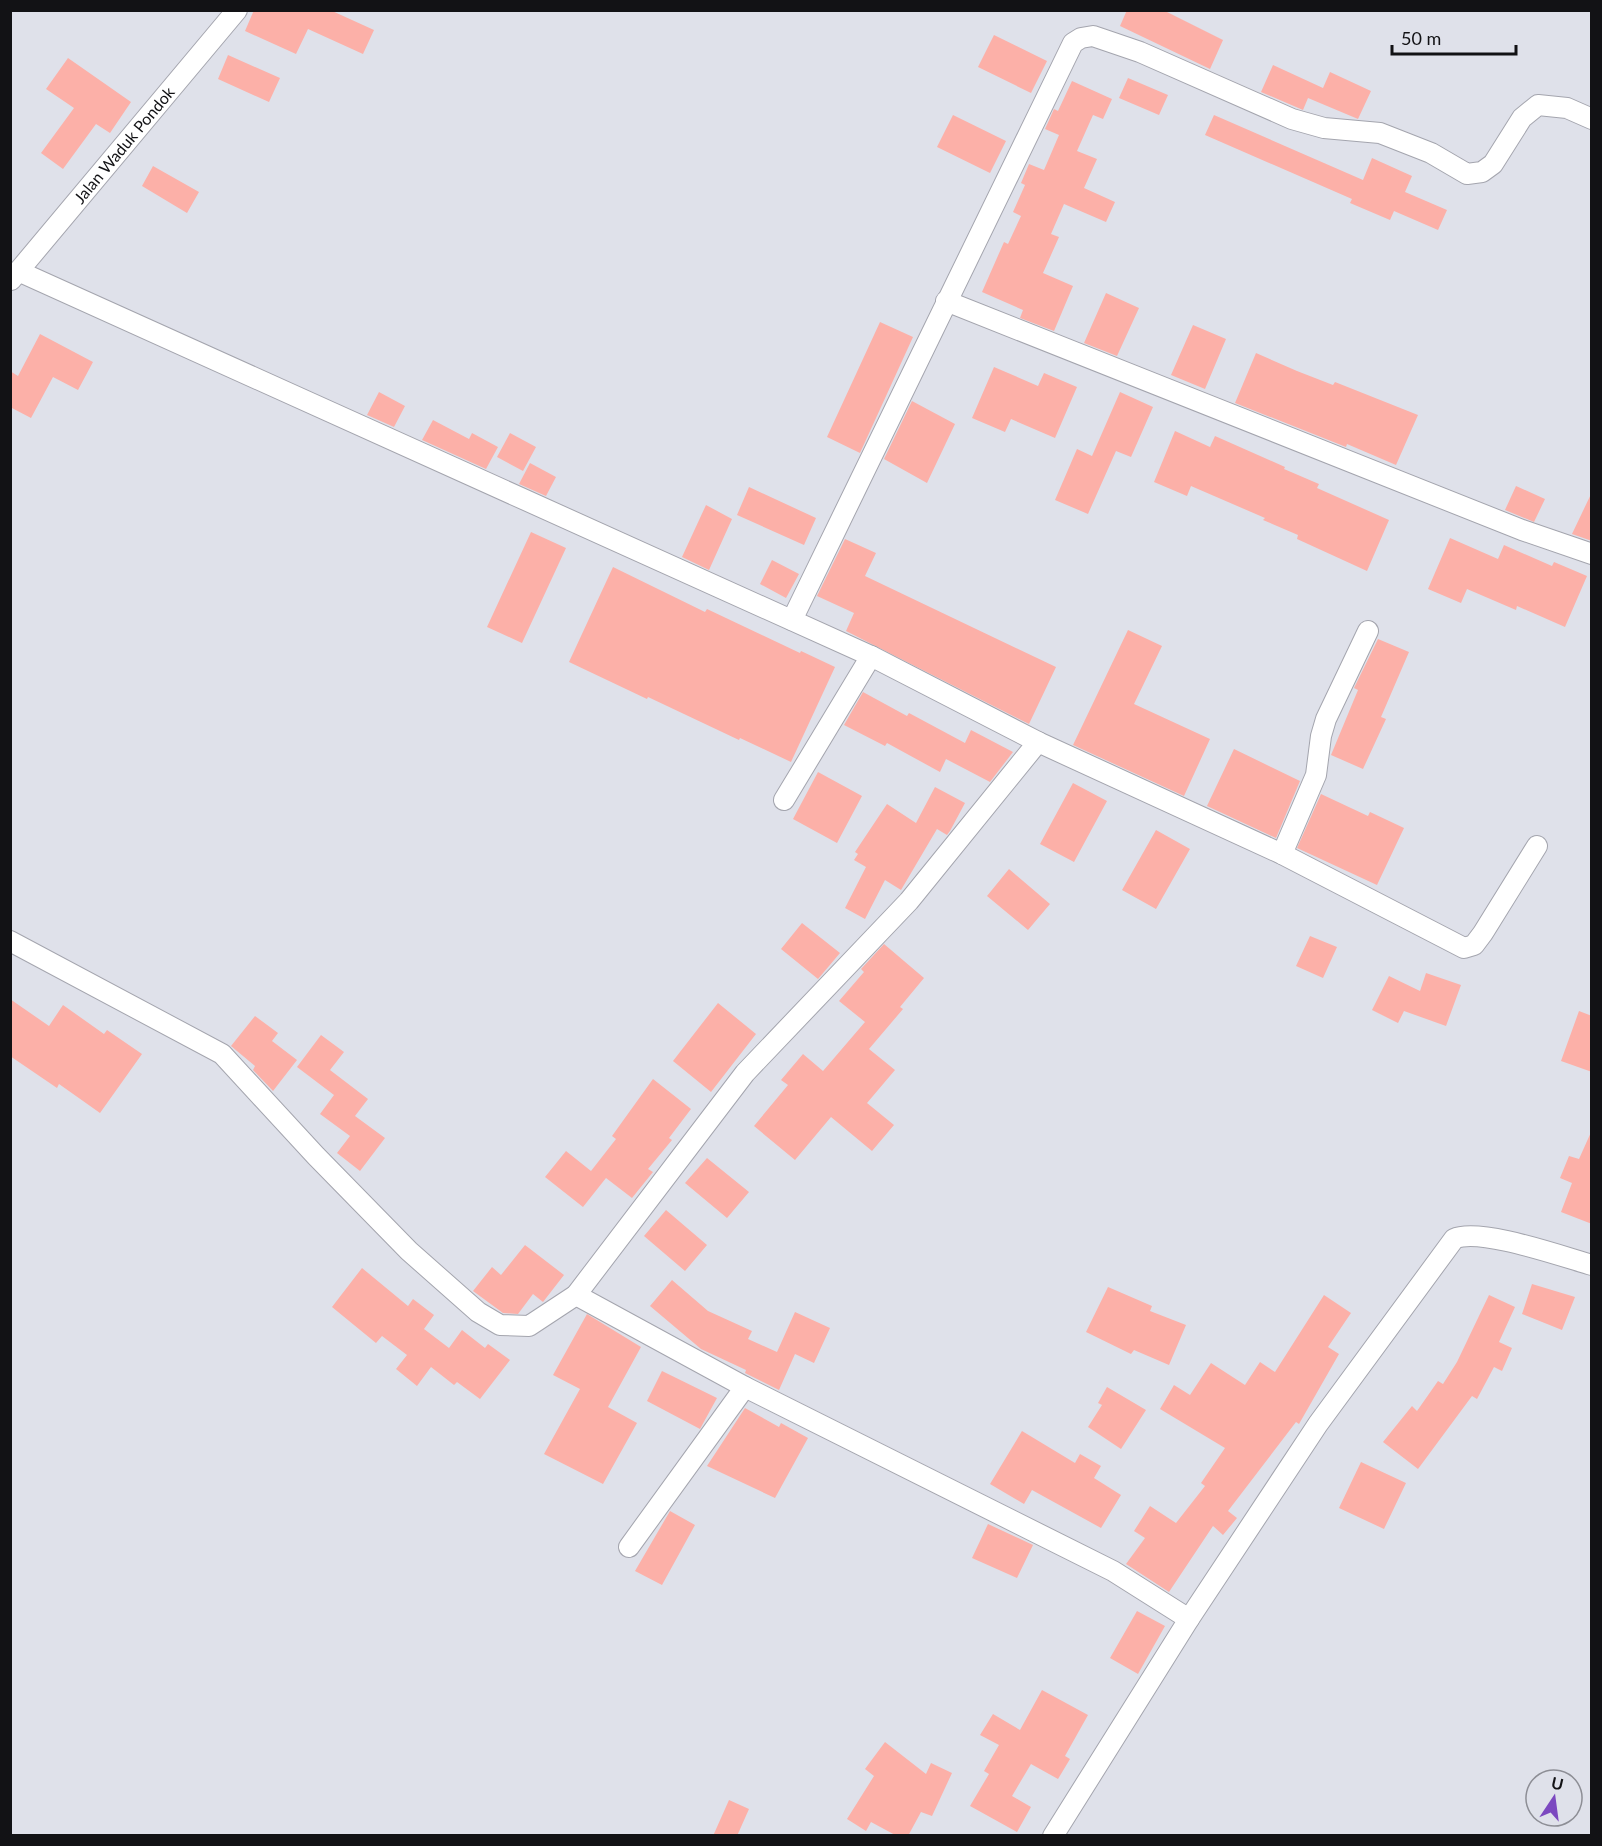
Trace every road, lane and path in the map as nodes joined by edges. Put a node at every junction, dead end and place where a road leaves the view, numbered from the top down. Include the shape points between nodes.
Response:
1 (237, 10) edge
2 (1592, 119) edge
3 (14, 276) edge
4 (946, 301) junction
5 (1592, 555) edge
6 (792, 621) junction
7 (1368, 631) dead end
8 (871, 656) junction
9 (1038, 742) junction
10 (784, 800) dead end
11 (1537, 846) dead end
12 (1282, 854) junction
13 (10, 941) edge
14 (1592, 1265) edge
15 (576, 1294) junction
16 (745, 1387) junction
17 (629, 1547) dead end
18 (1189, 1619) junction
19 (1053, 1836) edge

1 - 3 street, Jalan Waduk Pondok
2 - 4 street via 1567,108 1538,105 1522,118 1493,164 1482,172 1467,174 1431,153 1380,133 1309,124 1140,52 1093,36 1081,38 1073,44
3 - 6 street
4 - 5 street
4 - 6 street
6 - 8 street
7 - 12 street via 1326,719 1316,775
8 - 9 street
8 - 10 street
9 - 12 street
9 - 15 street via 909,901 745,1073
11 - 12 street via 1484,933 1470,948 1449,943
13 - 15 street via 222,1054 409,1251 478,1312 500,1326 529,1326
14 - 18 street via 1488,1238 1457,1237 1318,1424
15 - 16 street
16 - 17 street
16 - 18 street via 1113,1571
18 - 19 street

